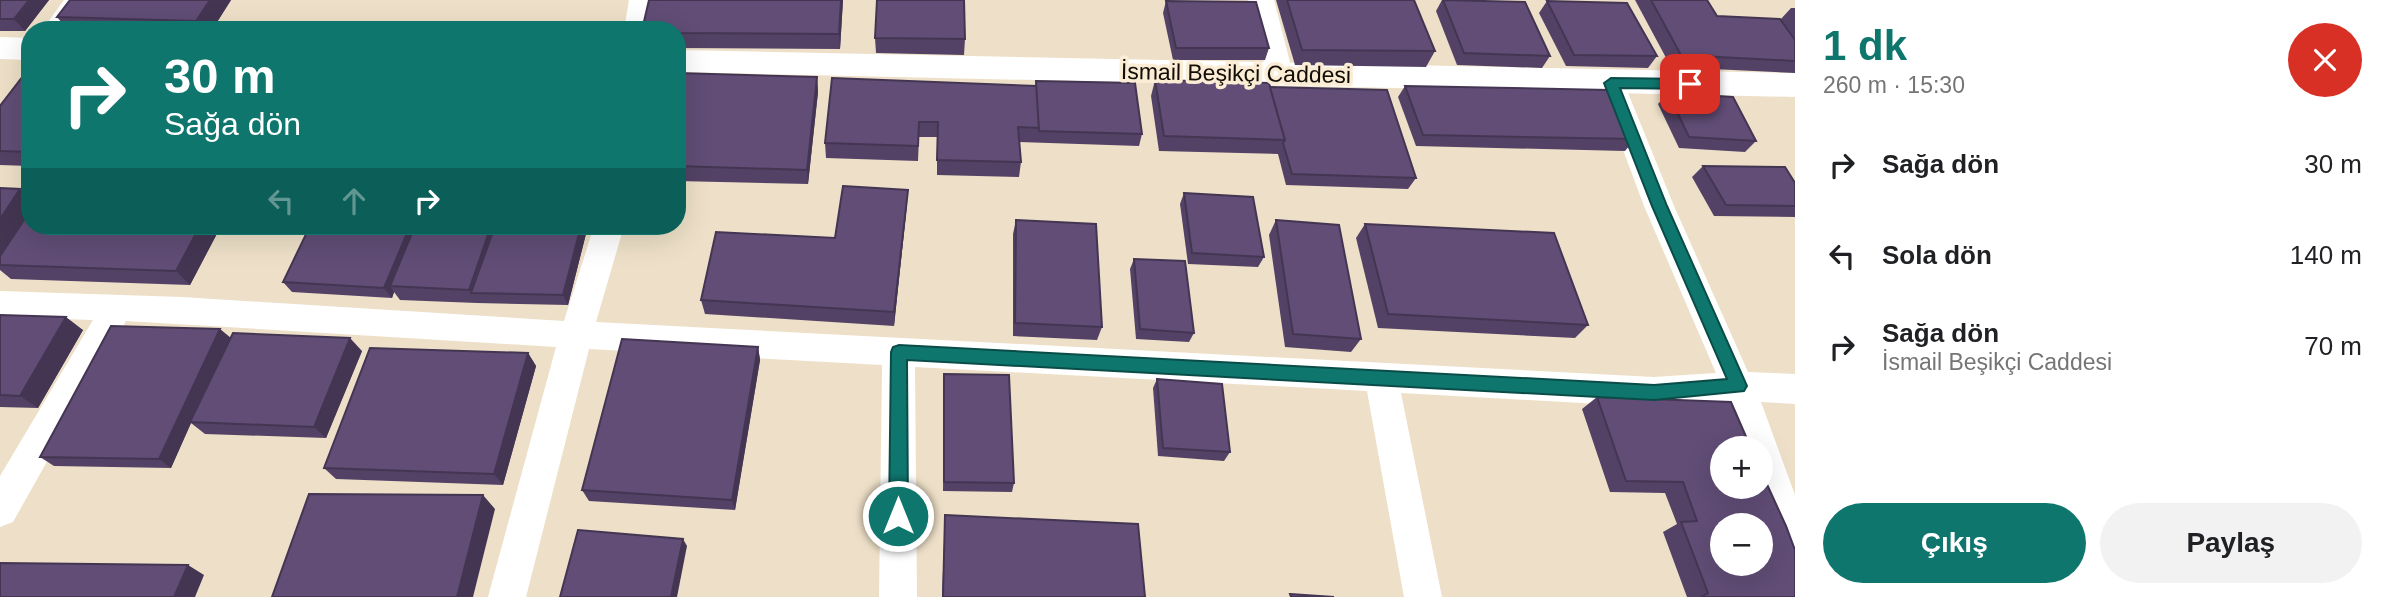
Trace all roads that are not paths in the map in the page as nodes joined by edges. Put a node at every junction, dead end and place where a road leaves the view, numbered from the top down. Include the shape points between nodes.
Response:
1 (77, 0) edge
2 (642, 0) edge
3 (1261, 0) edge
4 (62, 21) edge
5 (638, 21) edge
6 (0, 48) edge
7 (21, 49) edge
8 (686, 61) edge
9 (1280, 74) junction
10 (1611, 83) junction
11 (1795, 85) edge
12 (606, 235) edge
13 (0, 304) edge
14 (116, 309) junction
15 (576, 335) junction
16 (899, 352) junction
17 (1381, 377) junction
18 (1738, 386) junction
19 (1795, 389) edge
20 (0, 510) edge
21 (1795, 545) edge
22 (507, 597) edge
23 (898, 597) edge
24 (1423, 597) edge

1 - 4 street
2 - 5 street
3 - 9 street
6 - 7 street
8 - 9 street, İsmail Beşikçi Caddesi
9 - 10 street, İsmail Beşikçi Caddesi
10 - 11 street, İsmail Beşikçi Caddesi
10 - 18 street
12 - 15 street
13 - 14 street
14 - 15 street
14 - 20 street
15 - 16 street
15 - 22 street
16 - 17 street
16 - 23 street
17 - 18 street via 1654,393
17 - 24 street
18 - 19 street
18 - 21 street

